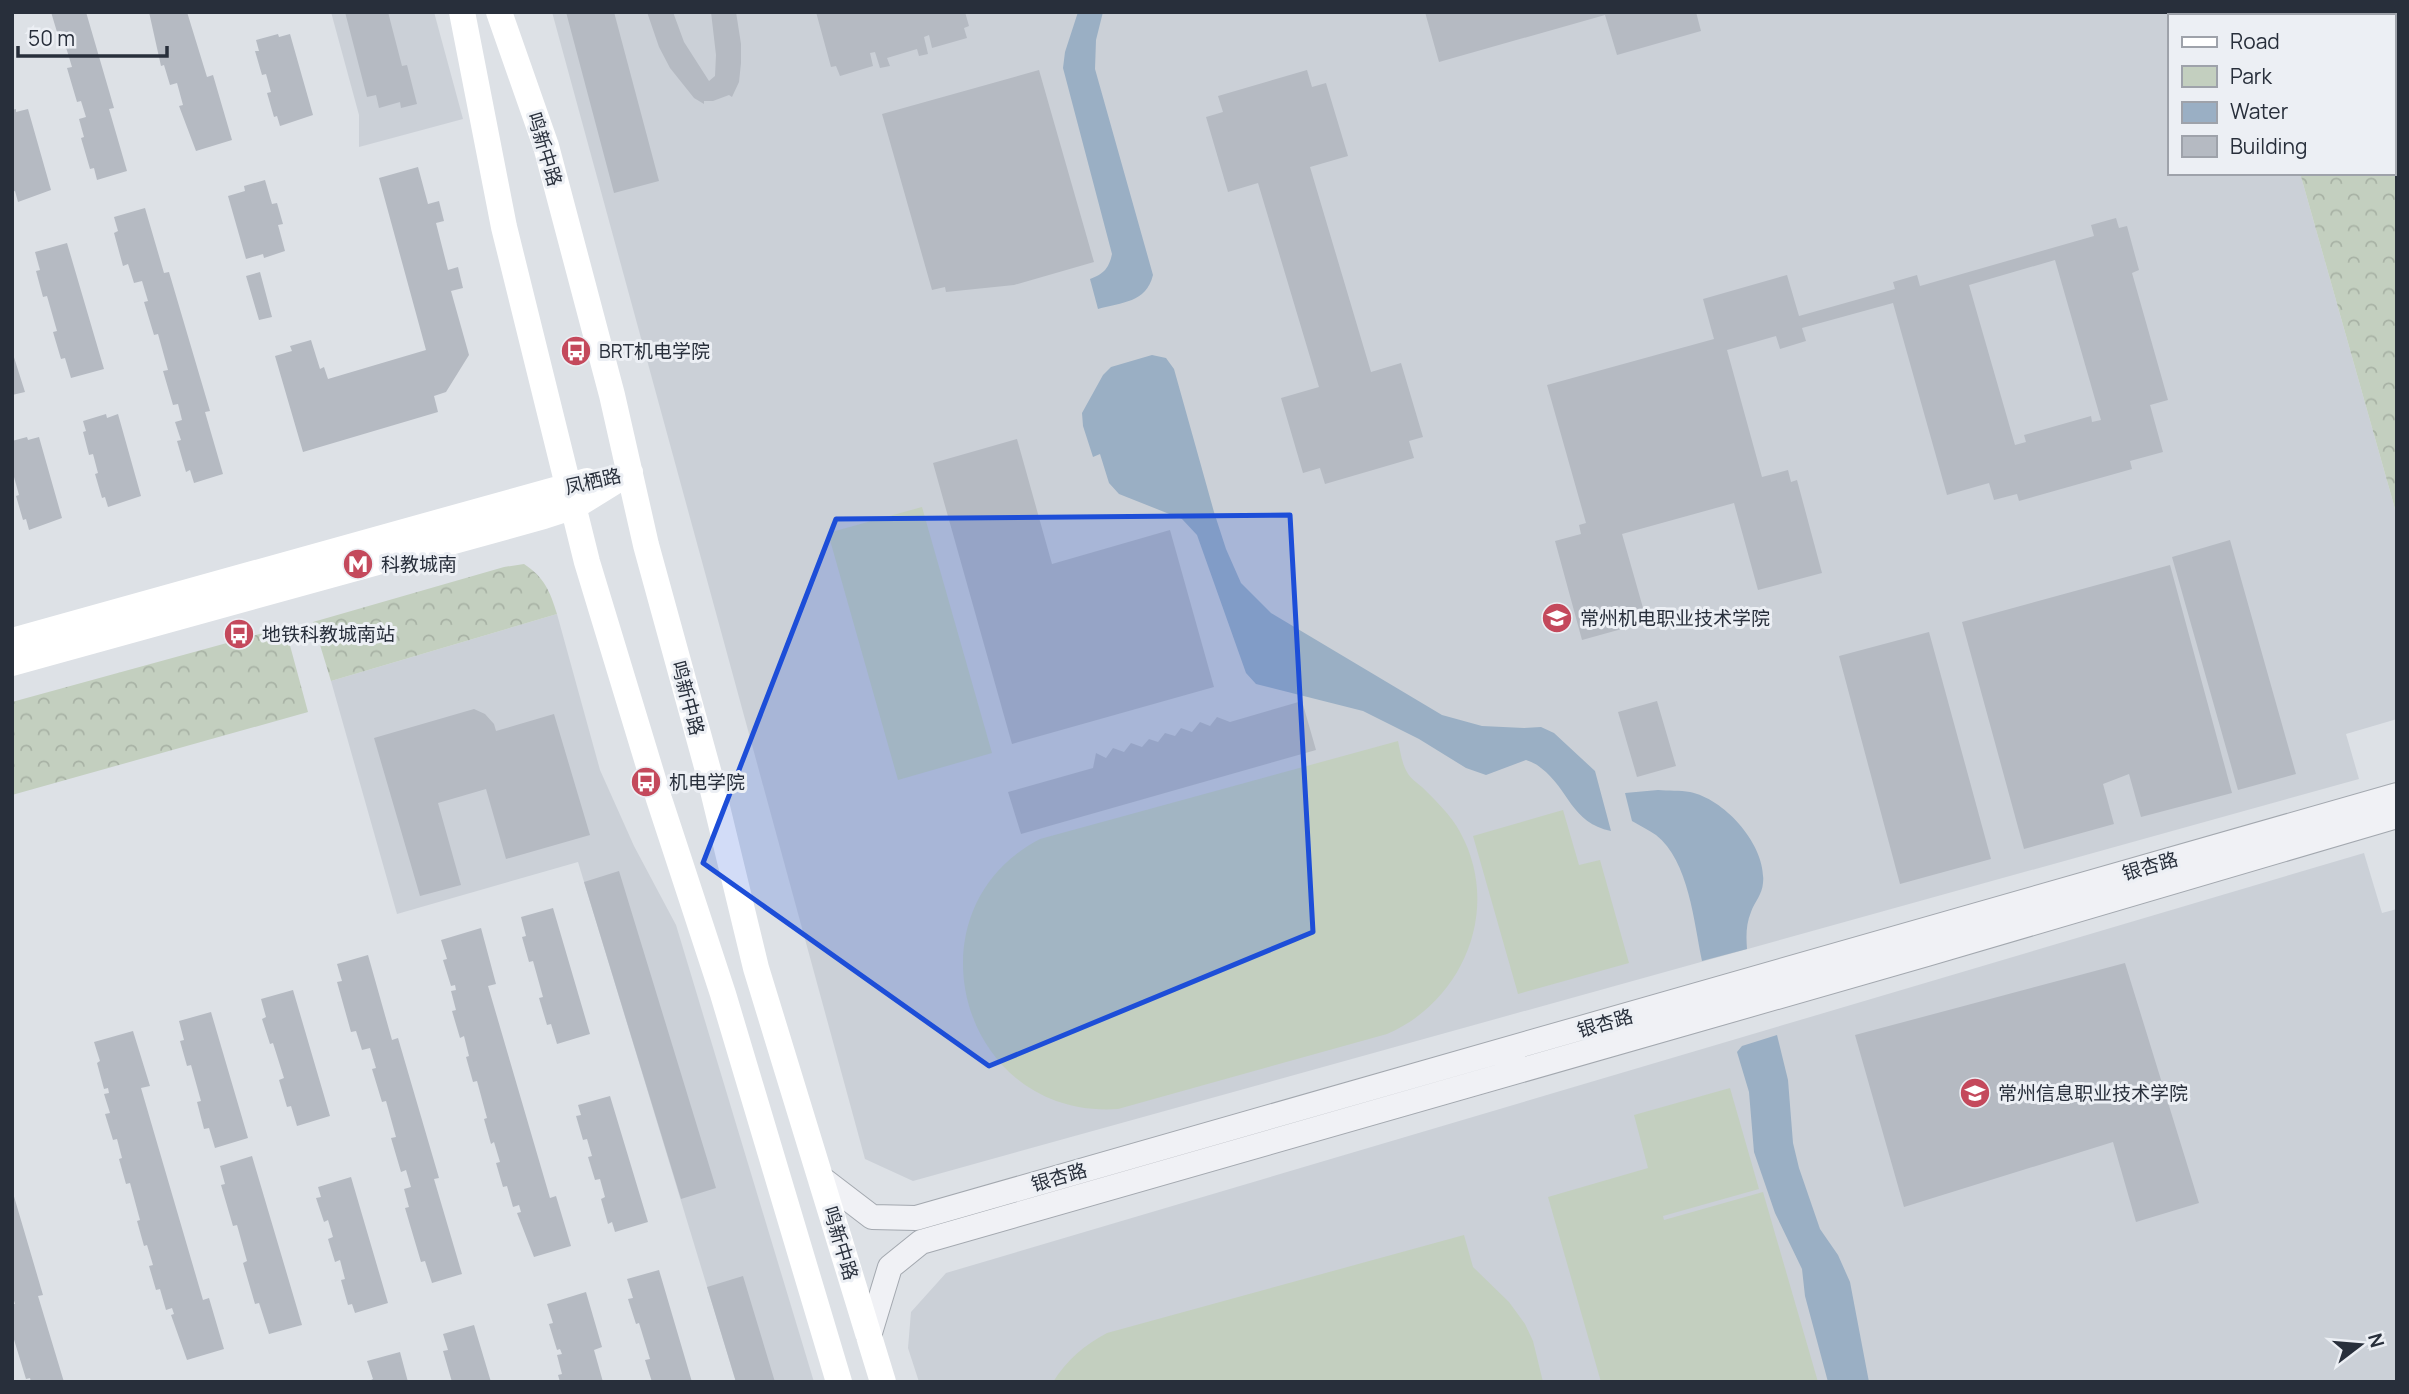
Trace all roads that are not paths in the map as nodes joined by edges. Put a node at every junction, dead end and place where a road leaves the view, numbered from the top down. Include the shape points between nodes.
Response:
1 (462, 12) edge
2 (499, 12) edge
3 (630, 472) junction
4 (572, 496) junction
5 (12, 641) edge
6 (12, 663) edge
7 (2397, 795) edge
8 (2397, 816) edge
9 (821, 1178) junction
10 (869, 1336) junction
11 (839, 1382) edge
12 (883, 1382) edge

1 - 4 main road via 504,226
2 - 3 main road, 鸣新中路 via 547,146
3 - 4 main road, 凤栖路
3 - 9 main road, 鸣新中路 via 756,968
4 - 5 main road, 凤栖路
4 - 6 main road, 凤栖路 via 544,516
4 - 11 main road via 587,562
7 - 9 street, 银杏路 via 916,1218 872,1217
8 - 10 street, 银杏路 via 921,1242 890,1267
9 - 10 main road, 鸣新中路
10 - 12 main road, 鸣新中路

